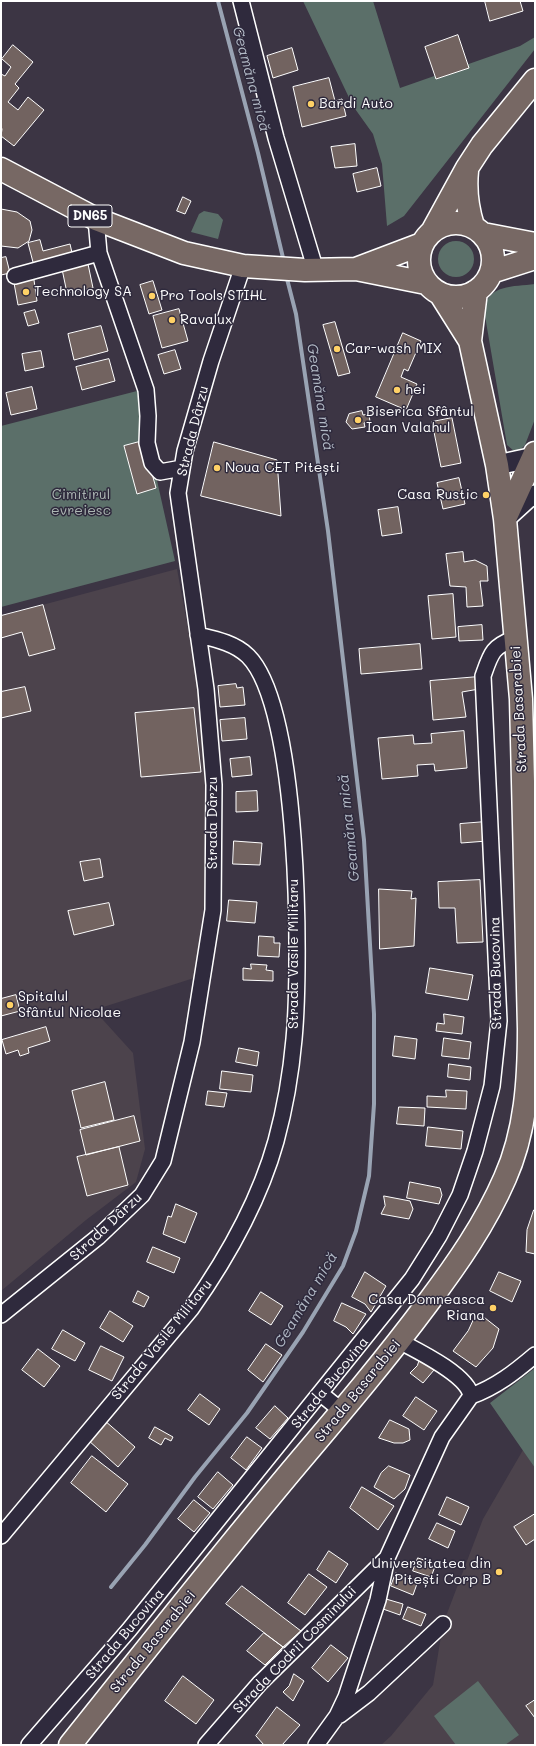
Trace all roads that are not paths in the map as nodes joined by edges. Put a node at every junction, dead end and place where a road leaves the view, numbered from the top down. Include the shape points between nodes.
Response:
1 (241, 1) edge
2 (535, 80) edge
3 (467, 168) junction
4 (1, 169) edge
5 (96, 219) junction
6 (478, 230) junction
7 (428, 237) junction
8 (535, 244) edge
9 (99, 253) junction
10 (535, 258) edge
11 (243, 266) junction
12 (356, 269) junction
13 (311, 270) junction
14 (491, 272) junction
15 (14, 276) dead end
16 (434, 289) junction
17 (476, 291) junction
18 (470, 341) junction
19 (534, 458) edge
20 (497, 465) junction
21 (182, 468) junction
22 (535, 495) edge
23 (505, 519) junction
24 (198, 635) junction
25 (516, 638) junction
26 (1, 1315) edge
27 (399, 1341) junction
28 (535, 1355) edge
29 (321, 1394) junction
30 (471, 1396) junction
31 (342, 1411) junction
32 (1, 1536) edge
33 (387, 1558) junction
34 (443, 1624) dead end
35 (337, 1716) junction
36 (29, 1745) edge
37 (70, 1745) edge
38 (206, 1745) edge
39 (316, 1745) edge

1 - 13 street
2 - 3 main road via 493,130
3 - 6 main road via 467,207
3 - 7 main road
4 - 5 main road, DN65
5 - 9 street
5 - 11 main road, DN65 via 184,253
6 - 7 main road via 463,223 453,222 442,225
6 - 8 main road
6 - 14 main road via 493,252
7 - 12 main road
7 - 16 main road via 419,254 419,264 421,274
9 - 15 street
9 - 21 street via 146,390 147,443 152,463 160,472
10 - 14 main road
11 - 13 main road, DN65
11 - 21 street, Strada Dârzu via 211,361
12 - 13 main road, DN65
12 - 16 main road
14 - 17 main road via 486,283
16 - 17 main road via 459,297
16 - 18 main road
17 - 18 main road
18 - 20 main road, Strada Basarabiei
19 - 20 street
19 - 23 main road
20 - 23 main road, Strada Basarabiei
21 - 24 street, Strada Dârzu via 178,493
22 - 23 street via 528,498
23 - 25 main road, Strada Basarabiei
24 - 26 street, Strada Dârzu via 206,689 214,785 213,910 192,1042 163,1161 142,1195 98,1237
24 - 32 street, Strada Vasile Militaru via 225,641 248,656 261,676 282,741 288,786 296,919 296,1011 285,1099 276,1142 260,1186 235,1241 215,1275 191,1309
25 - 27 main road, Strada Basarabiei via 521,699 529,1029 526,1098 520,1134 506,1177 488,1216 464,1254
25 - 29 street, Strada Bucovina via 499,644 483,676 499,1021 490,1094 460,1195 440,1236 412,1279
27 - 30 street via 459,1378 470,1389
27 - 31 main road, Strada Basarabiei
28 - 30 street via 509,1377 486,1391
29 - 31 street
29 - 36 street, Strada Bucovina via 129,1630
30 - 33 street via 442,1438
31 - 37 main road, Strada Basarabiei via 260,1508
33 - 35 street via 378,1600 352,1683
33 - 38 street, Strada Codrii Cosminului via 260,1683
34 - 35 street via 369,1693
35 - 39 street

